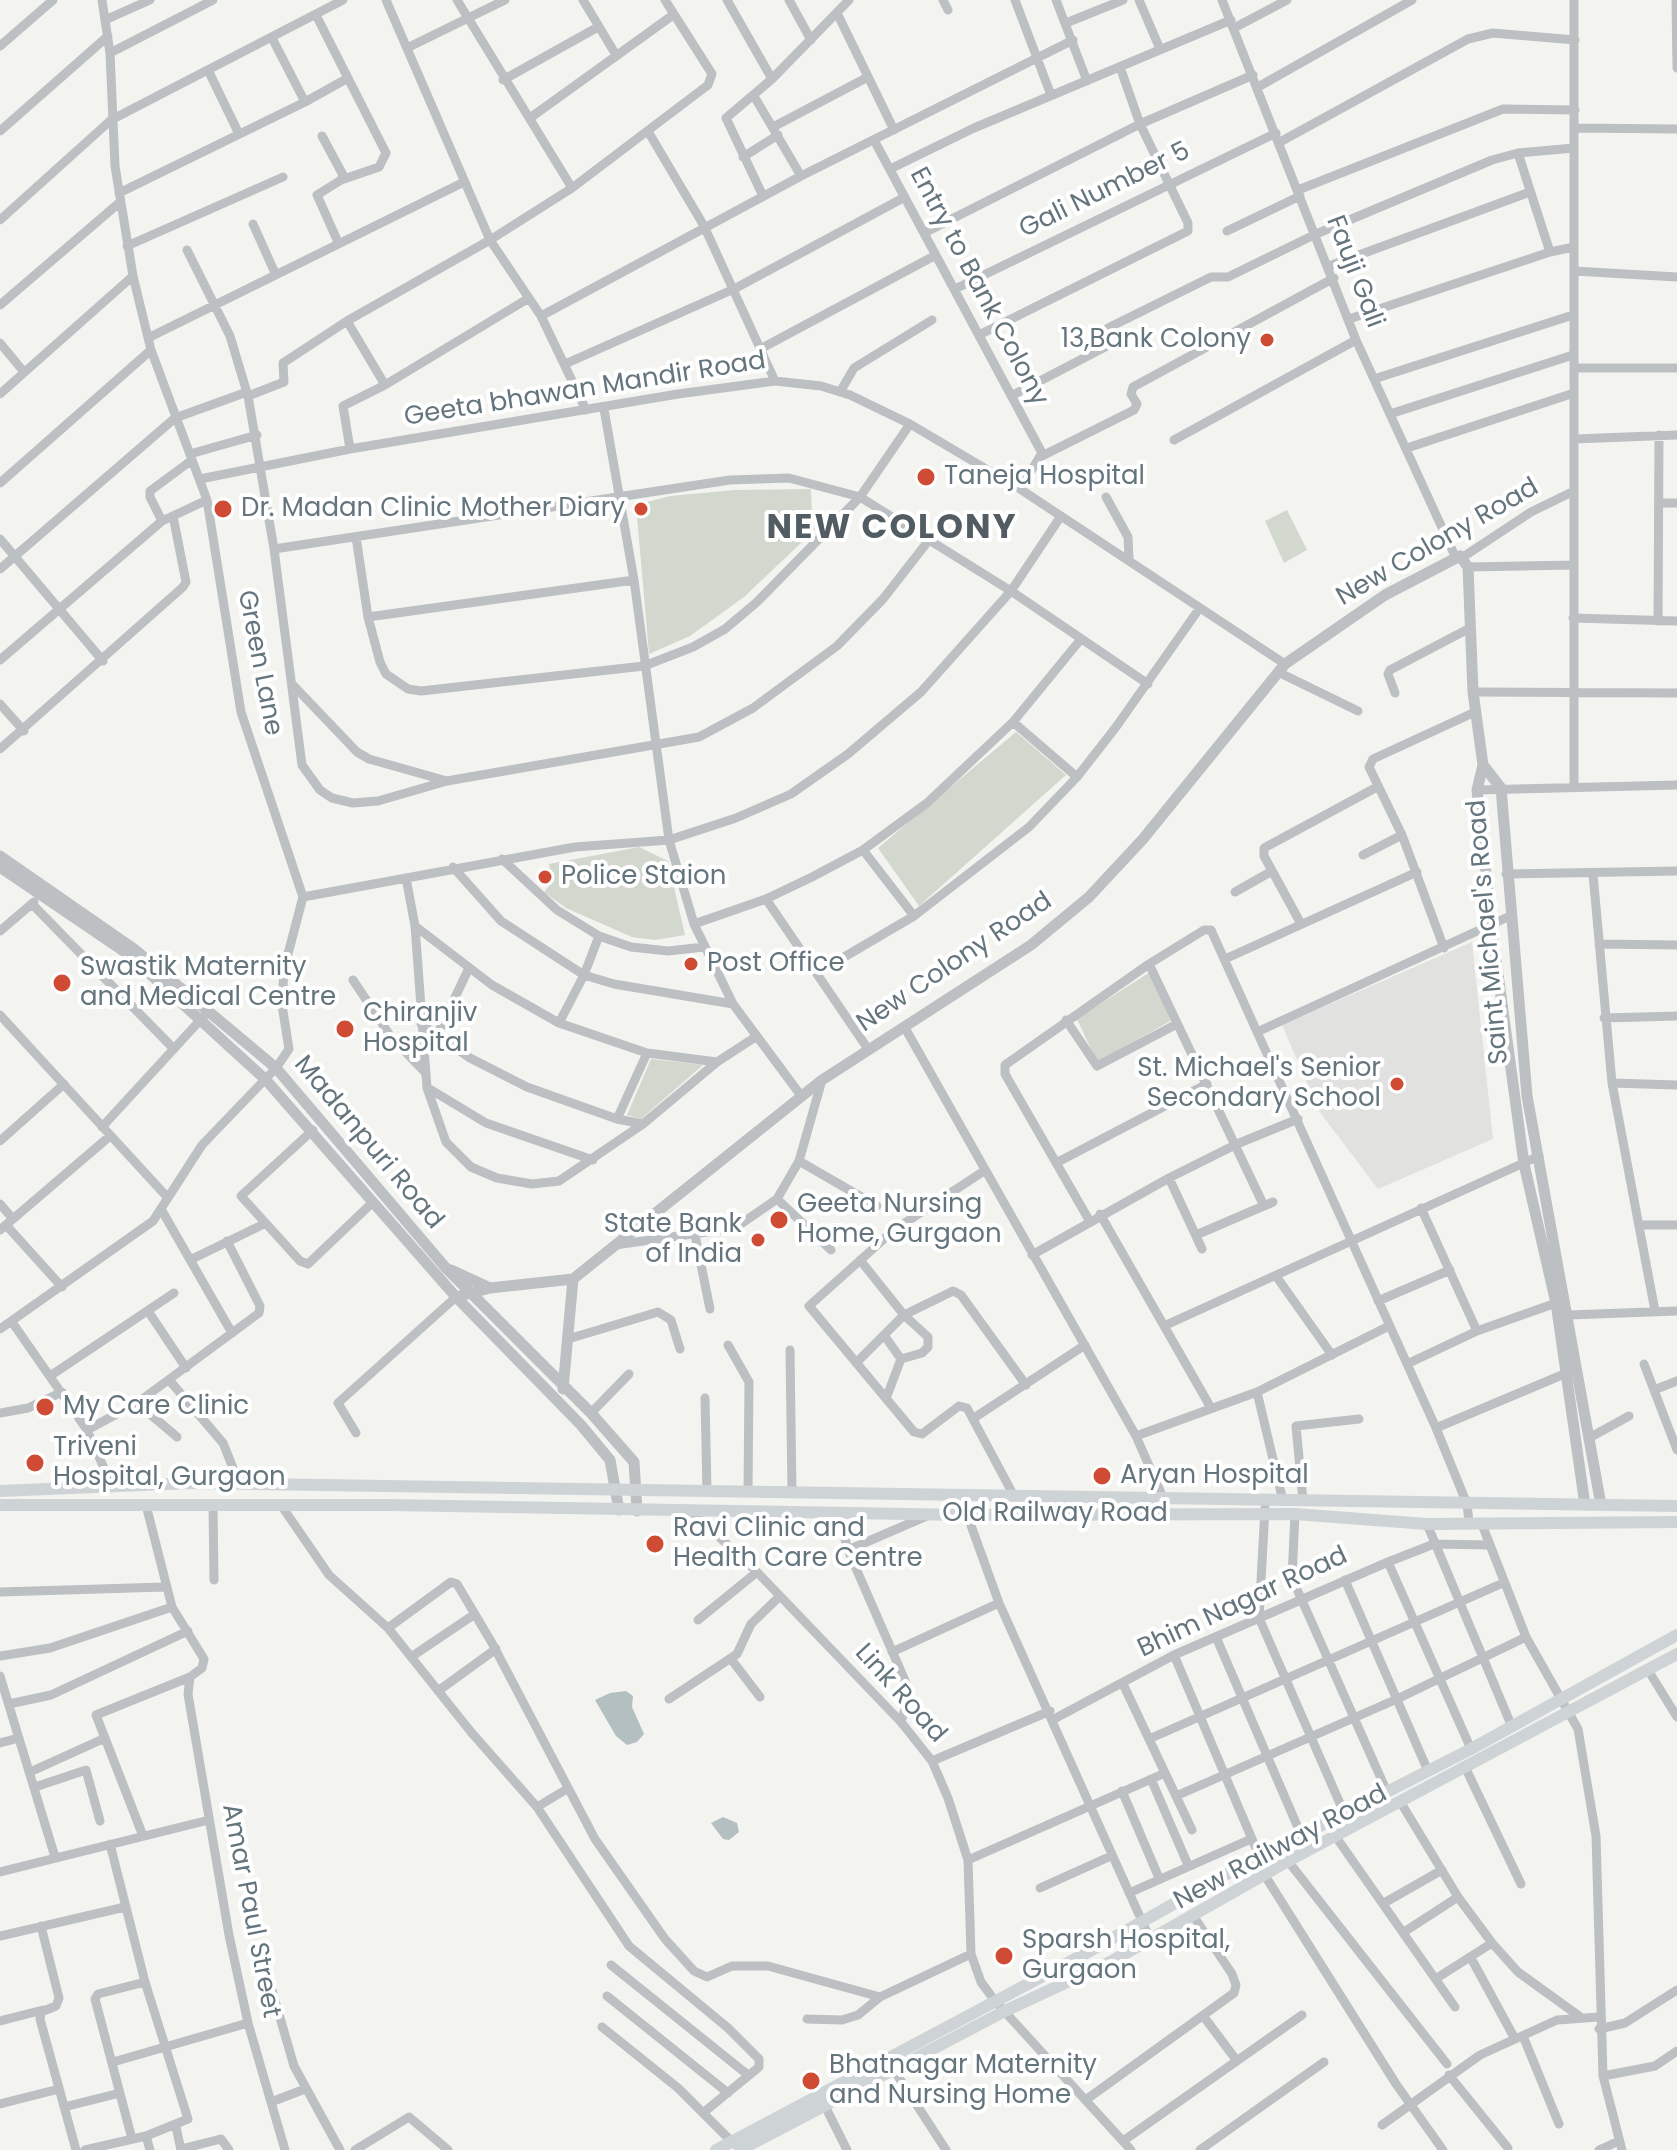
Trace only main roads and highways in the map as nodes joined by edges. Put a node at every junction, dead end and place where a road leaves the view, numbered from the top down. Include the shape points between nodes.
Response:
1 (392, 1485) junction
2 (118, 1486) junction
3 (0, 1491) edge
4 (0, 1505) edge
5 (124, 1505) junction
6 (391, 1505) junction
7 (1677, 1506) edge
8 (1265, 1507) junction
9 (1677, 1522) edge
10 (1677, 1635) edge
11 (1677, 1654) edge
12 (1587, 1683) junction
13 (1594, 1696) junction
14 (737, 2147) edge
15 (716, 2150) edge

1 - 2 main road, Old Railway Road
1 - 6 main road
1 - 8 main road, Old Railway Road via 1014,1496
2 - 3 main road, Old Railway Road
2 - 5 main road
4 - 5 main road, Old Railway Road
5 - 6 main road, Old Railway Road
6 - 8 main road, Old Railway Road via 965,1515
7 - 8 main road, Old Railway Road via 1283,1501
8 - 9 main road, Old Railway Road via 1427,1524
10 - 12 main road, New Railway Road
11 - 13 main road, New Railway Road
12 - 13 main road
12 - 14 main road, New Railway Road via 995,2001
13 - 14 main road, New Railway Road via 1112,1961
14 - 15 main road, New Railway Road

